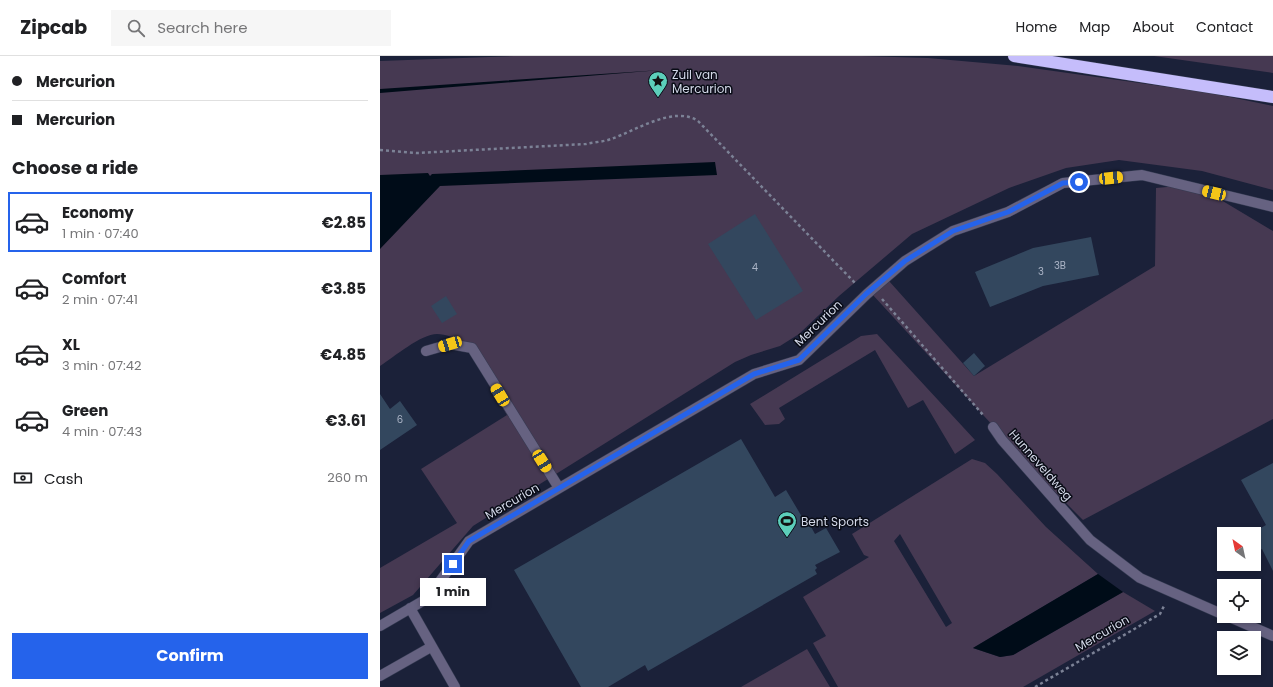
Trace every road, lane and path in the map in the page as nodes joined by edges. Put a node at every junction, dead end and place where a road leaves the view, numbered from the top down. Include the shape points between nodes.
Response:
1 (1014, 56) edge
2 (1273, 97) edge
3 (380, 150) edge
4 (1272, 208) edge
5 (870, 292) junction
6 (426, 351) dead end
7 (993, 427) joint
8 (559, 488) junction
9 (1171, 591) junction
10 (410, 608) junction
11 (1217, 612) edge
12 (1243, 623) edge
13 (380, 626) edge
14 (1273, 636) edge
15 (431, 647) junction
16 (380, 676) edge
17 (455, 687) edge
18 (1035, 687) edge

1 - 2 highway
3 - 5 path, Hunneveldweg via 417,153 586,144 608,140 668,117 692,117
4 - 5 street, Mercurion via 1142,175 1063,183 1008,212 953,231 905,261
5 - 7 path, Hunneveldweg
5 - 8 street, Mercurion via 799,360 754,374
6 - 8 street via 450,344 472,348
7 - 9 street, Hunneveldweg via 1090,540 1140,578
8 - 10 street, Mercurion via 469,541 428,598
9 - 11 street, Hunneveldweg
9 - 18 path, Mercurion via 1160,614
10 - 13 street, Mercurion
10 - 15 street
12 - 14 street
15 - 16 street
15 - 17 street

